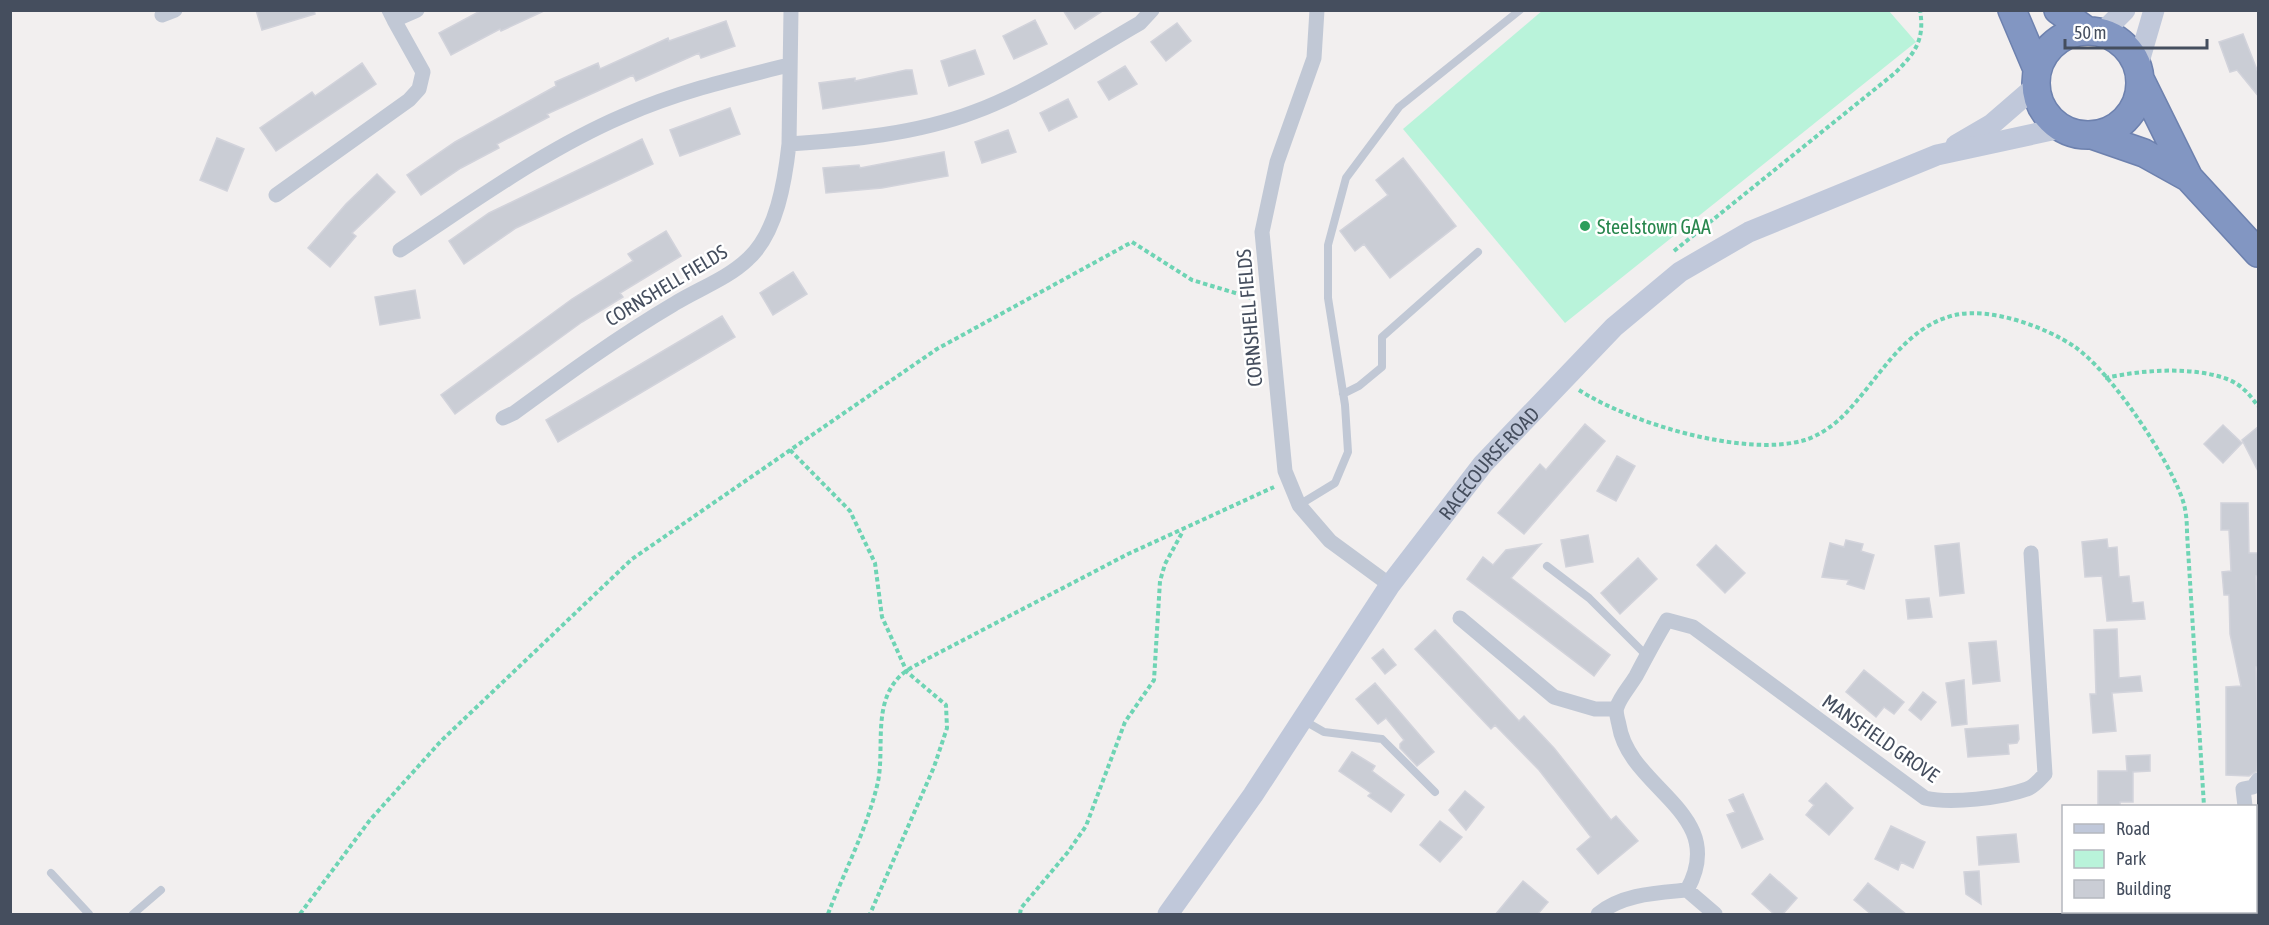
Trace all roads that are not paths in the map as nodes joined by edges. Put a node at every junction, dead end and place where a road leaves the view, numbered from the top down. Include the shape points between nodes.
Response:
1 (417, 10) edge
2 (791, 10) edge
3 (1152, 10) edge
4 (1317, 10) edge
5 (1521, 10) edge
6 (2012, 10) edge
7 (2058, 10) edge
8 (2125, 10) edge
9 (2154, 10) edge
10 (391, 15) edge
11 (2094, 31) junction
12 (789, 65) junction
13 (2139, 73) junction
14 (2036, 78) junction
15 (2061, 128) junction
16 (2092, 135) junction
17 (789, 144) junction
18 (1938, 156) junction
19 (2189, 178) junction
20 (276, 195) dead end
21 (400, 250) dead end
22 (1478, 252) dead end
23 (2259, 253) edge
24 (1342, 394) junction
25 (503, 418) dead end
26 (1299, 505) junction
27 (2031, 554) dead end
28 (1547, 566) dead end
29 (1390, 585) junction
30 (1460, 618) dead end
31 (1646, 655) junction
32 (1616, 708) junction
33 (1302, 720) junction
34 (2259, 780) edge
35 (1435, 792) dead end
36 (2245, 805) edge
37 (51, 873) dead end
38 (161, 890) dead end
39 (1688, 890) junction
40 (1177, 910) edge
41 (89, 915) edge
42 (134, 915) edge
43 (1598, 915) edge
44 (1715, 915) edge

1 - 10 street
2 - 12 street, CORNSHELL FIELDS
3 - 17 street via 1140,22 1019,93 972,113 895,132
4 - 26 street, CORNSHELL FIELDS via 1314,58 1276,162 1262,232 1285,471
5 - 24 lane via 1399,107 1346,178 1328,245 1328,298
6 - 14 highway
7 - 11 highway
8 - 11 street
9 - 13 street
10 - 20 street via 423,72 418,89 409,100
11 - 13 highway via 2118,39 2130,51
11 - 14 highway via 2069,34 2055,42 2044,54
12 - 17 street, CORNSHELL FIELDS
12 - 21 street via 697,87 622,116 534,163
13 - 16 highway via 2139,97 2132,111 2122,123
13 - 19 highway
14 - 15 highway via 2040,103
14 - 18 street, RACECOURSE ROAD via 1992,124
15 - 16 highway
15 - 18 street, RACECOURSE ROAD
16 - 19 highway via 2144,153
17 - 25 street, CORNSHELL FIELDS via 785,182 770,226 749,258 704,290 676,302 596,353
18 - 29 street, RACECOURSE ROAD via 1749,232 1680,272 1614,327 1483,464
19 - 23 highway
22 - 24 lane via 1382,337 1382,367
24 - 26 lane via 1348,452 1335,483
26 - 29 street, CORNSHELL FIELDS via 1330,541
27 - 31 street, MANSFIELD GROVE via 2045,774 2030,789 1938,801 1925,798 1694,627 1667,620
28 - 31 lane via 1589,598
29 - 33 street, RACECOURSE ROAD
30 - 32 street via 1554,697 1595,709
31 - 32 street, MANSFIELD GROVE
32 - 39 street via 1629,752 1694,832 1699,854 1696,875
33 - 35 lane via 1324,732 1382,739
33 - 40 street, RACECOURSE ROAD
34 - 36 street via 2253,787 2243,789
37 - 41 lane
38 - 42 lane
39 - 43 street via 1645,894 1611,903
39 - 44 street

